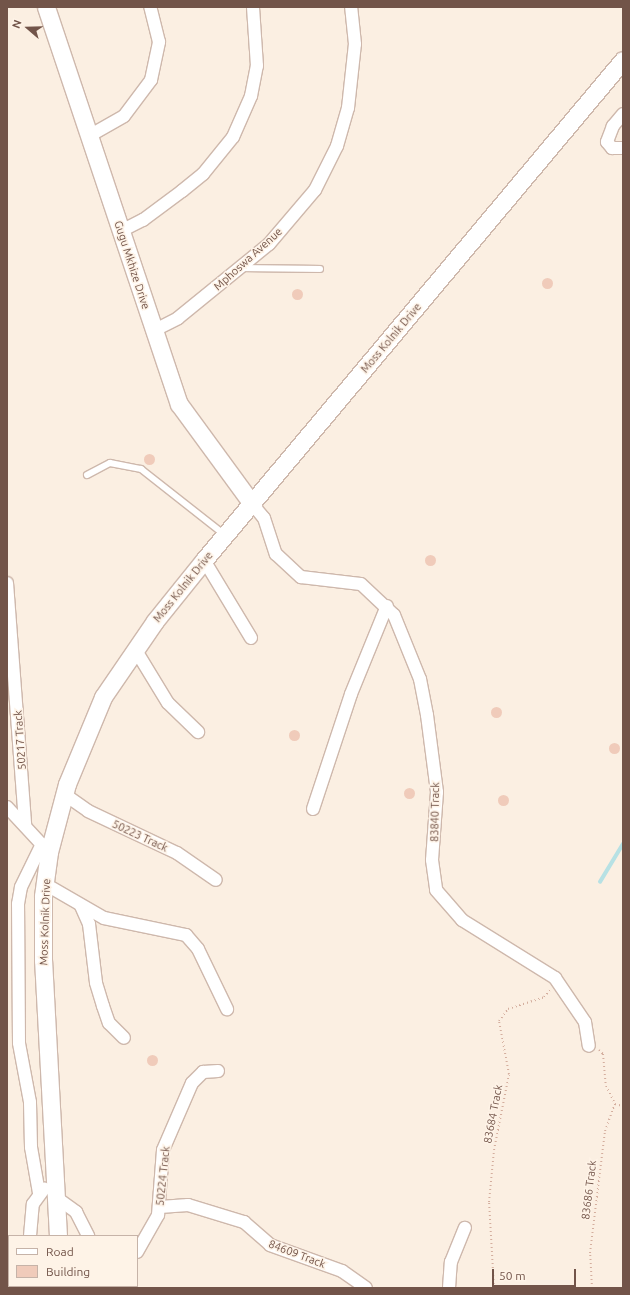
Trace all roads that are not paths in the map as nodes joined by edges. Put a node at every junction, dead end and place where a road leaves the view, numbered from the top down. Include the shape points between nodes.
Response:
1 (46, 7) edge
2 (150, 7) edge
3 (254, 7) edge
4 (351, 7) edge
5 (623, 60) edge
6 (623, 114) edge
7 (89, 136) junction
8 (623, 148) edge
9 (121, 231) junction
10 (240, 268) junction
11 (320, 269) dead end
12 (153, 331) junction
13 (87, 475) dead end
14 (253, 505) junction
15 (226, 536) junction
16 (204, 560) junction
17 (7, 583) edge
18 (387, 606) junction
19 (251, 638) dead end
20 (135, 649) junction
21 (198, 732) dead end
22 (64, 794) junction
23 (7, 807) edge
24 (313, 809) dead end
25 (25, 824) junction
26 (46, 848) junction
27 (216, 880) dead end
28 (45, 884) junction
29 (81, 905) junction
30 (227, 1009) dead end
31 (124, 1038) dead end
32 (589, 1046) road end
33 (218, 1071) dead end
34 (56, 1190) junction
35 (39, 1193) junction
36 (160, 1207) junction
37 (465, 1228) dead end
38 (30, 1235) edge
39 (58, 1235) edge
40 (88, 1235) edge
41 (138, 1250) edge
42 (366, 1288) edge
43 (449, 1288) edge

1 - 7 main road, Gugu Mkhize Drive
2 - 7 street via 159,42 151,80 124,116
3 - 9 street via 257,66 251,96 233,137 198,178 159,210
4 - 10 street, Mphoswa Avenue via 353,73 337,146 301,209
5 - 14 main road, Moss Kolnik Drive
6 - 8 street via 608,133 607,142 612,148
7 - 9 main road, Gugu Mkhize Drive
9 - 12 main road, Gugu Mkhize Drive
10 - 11 lane
10 - 12 street, Mphoswa Avenue via 178,318
12 - 14 main road, Gugu Mkhize Drive via 179,404
13 - 15 lane via 110,463 141,469
14 - 15 main road, Moss Kolnik Drive
14 - 18 street, 83840 Track via 264,518 276,554 301,577 361,584
15 - 16 main road, Moss Kolnik Drive
16 - 19 street
16 - 20 main road, Moss Kolnik Drive
17 - 25 street, 50217 Track
18 - 24 street via 351,694
18 - 32 street, 83840 Track via 414,660 427,714 438,792 432,860 436,890 462,920 555,978 585,1022
20 - 21 street via 168,703
20 - 22 main road, Moss Kolnik Drive via 103,697
22 - 26 main road, Moss Kolnik Drive
22 - 27 street, 50223 Track via 88,811 177,853
23 - 25 street
25 - 26 street
26 - 28 main road, Moss Kolnik Drive
26 - 35 street via 21,887 18,904 19,1043 30,1102 32,1147
28 - 29 street
28 - 34 main road, Moss Kolnik Drive via 43,960
29 - 30 street via 104,918 186,935 198,949
29 - 31 street via 90,924 96,983 103,1006 109,1023
33 - 36 street, 50224 Track via 203,1072 196,1077 168,1137 162,1162
34 - 35 street
34 - 39 main road, Moss Kolnik Drive
34 - 40 street via 76,1212
35 - 38 street via 30,1215
36 - 41 street, 50224 Track via 155,1224
36 - 42 street, 84609 Track via 188,1205 244,1222 270,1245 342,1271
37 - 43 street via 451,1262

